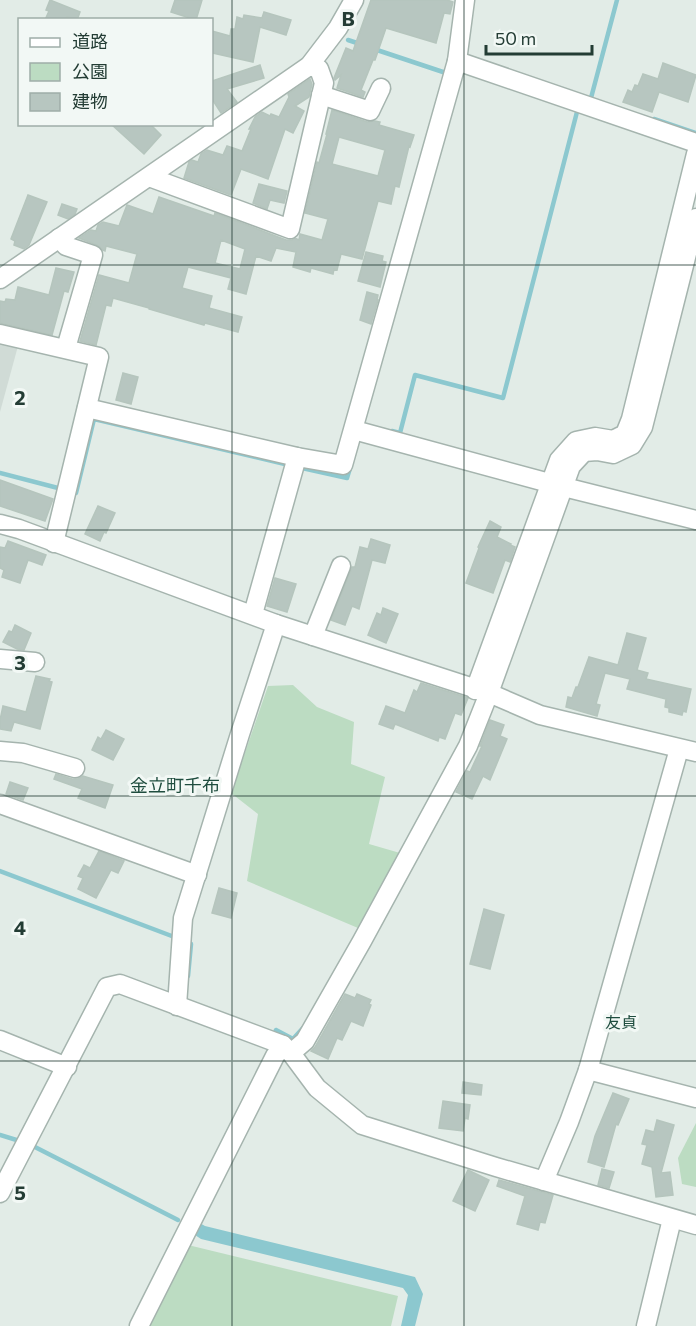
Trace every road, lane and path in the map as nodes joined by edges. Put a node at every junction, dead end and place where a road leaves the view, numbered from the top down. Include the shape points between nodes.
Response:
1 (354, 0) edge
2 (465, 0) edge
3 (458, 55) junction
4 (309, 66) junction
5 (381, 88) dead end
6 (321, 95) junction
7 (696, 143) edge
8 (696, 154) edge
9 (149, 177) junction
10 (696, 218) edge
11 (59, 238) junction
12 (0, 279) edge
13 (0, 334) edge
14 (66, 348) junction
15 (87, 408) junction
16 (354, 430) junction
17 (297, 457) junction
18 (557, 484) junction
19 (696, 520) edge
20 (0, 524) edge
21 (54, 543) junction
22 (342, 566) dead end
23 (253, 614) junction
24 (276, 624) junction
25 (313, 636) junction
26 (0, 659) edge
27 (35, 662) dead end
28 (482, 692) junction
29 (0, 751) edge
30 (688, 751) edge
31 (75, 768) dead end
32 (0, 804) edge
33 (197, 875) junction
34 (177, 1006) junction
35 (0, 1040) edge
36 (287, 1044) junction
37 (67, 1066) junction
38 (588, 1070) junction
39 (696, 1098) edge
40 (546, 1176) junction
41 (0, 1193) edge
42 (672, 1219) junction
43 (696, 1226) edge
44 (139, 1326) edge
45 (646, 1326) edge

1 - 4 street via 339,28
2 - 3 street
3 - 7 street
3 - 16 street
4 - 6 street via 319,69 324,83
4 - 9 street
5 - 6 street via 370,111
6 - 9 street via 290,229
8 - 18 street via 625,434 613,440 595,437 576,441 559,460
9 - 11 street
10 - 18 street via 643,427 632,445 613,454 584,452
11 - 12 street
11 - 14 street via 66,246 93,255
13 - 14 street
14 - 15 street via 99,357
15 - 17 street
15 - 21 street
16 - 17 street via 344,465
16 - 18 street
17 - 23 street
18 - 19 street
18 - 28 street
20 - 21 street
21 - 23 street
22 - 25 street
23 - 24 street
24 - 25 street
24 - 33 street
25 - 28 street
26 - 27 street
28 - 30 street via 540,715
28 - 36 street via 468,746 362,941
29 - 31 street via 23,753
30 - 38 street
32 - 33 street
33 - 34 street via 183,918
34 - 36 street
34 - 37 street via 120,984 107,987
35 - 37 street
36 - 40 street via 317,1088 362,1125 496,1167
36 - 44 street via 275,1056
37 - 41 street
38 - 39 street
38 - 40 street
40 - 42 street
42 - 43 street
42 - 45 street

